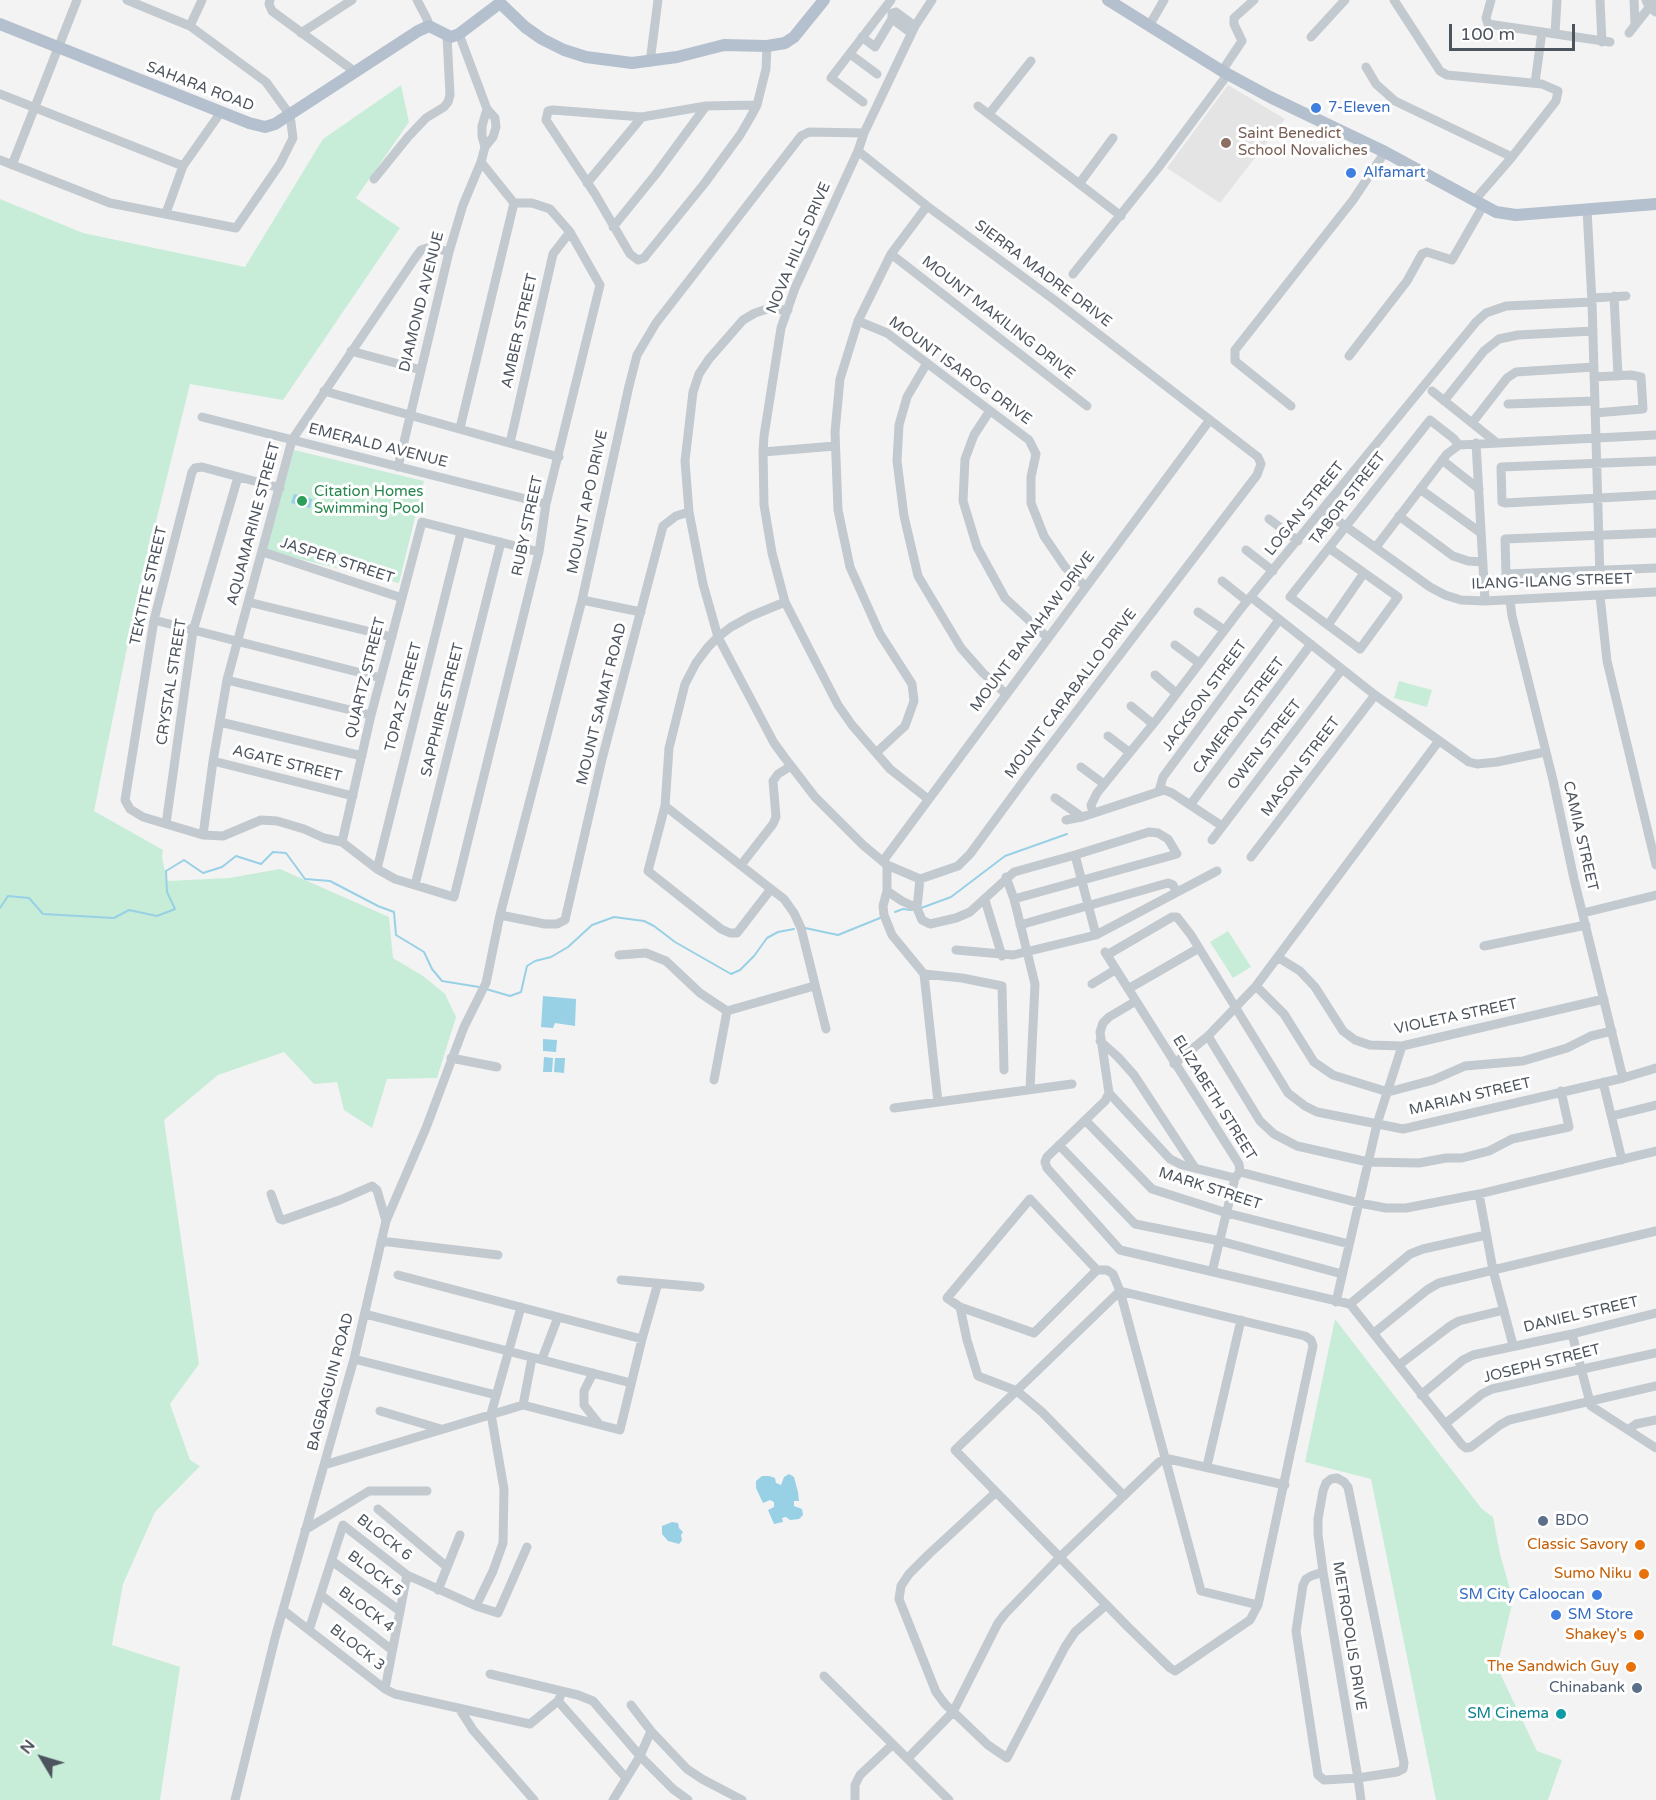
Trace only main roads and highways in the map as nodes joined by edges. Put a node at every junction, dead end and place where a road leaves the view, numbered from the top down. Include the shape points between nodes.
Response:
1 (824, 0) edge
2 (1108, 0) edge
3 (500, 1) edge
4 (0, 24) edge
5 (1656, 204) edge

1 - 3 main road via 786,43 724,45 650,62 609,61 564,50 525,27
2 - 5 main road via 1270,97 1385,152 1496,212 1516,215
3 - 4 main road, SAHARA ROAD via 453,35 429,26 417,31 290,115 265,127

